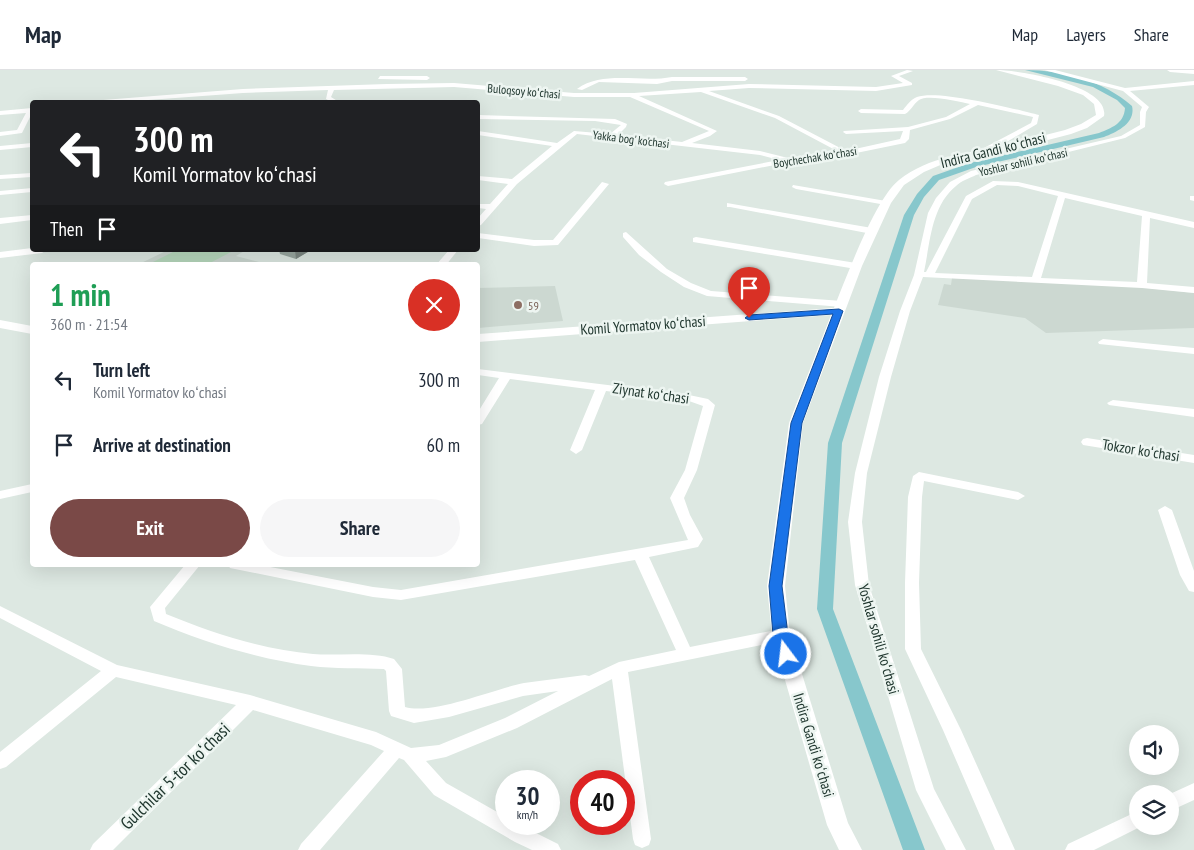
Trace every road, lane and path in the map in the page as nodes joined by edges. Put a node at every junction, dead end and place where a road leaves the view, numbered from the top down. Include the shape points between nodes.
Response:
1 (1000, 70) edge
2 (1047, 70) edge
3 (1170, 70) edge
4 (910, 71) edge
5 (667, 72) dead end
6 (1194, 72) edge
7 (376, 78) dead end
8 (753, 78) dead end
9 (343, 80) dead end
10 (662, 80) junction
11 (1194, 83) edge
12 (332, 88) junction
13 (580, 89) junction
14 (701, 90) junction
15 (1125, 90) junction
16 (180, 95) junction
17 (574, 95) junction
18 (630, 95) junction
19 (125, 100) edge
20 (332, 100) edge
21 (978, 103) junction
22 (860, 110) dead end
23 (30, 111) edge
24 (0, 113) edge
25 (30, 113) edge
26 (480, 117) edge
27 (908, 129) junction
28 (846, 132) dead end
29 (480, 133) edge
30 (0, 134) edge
31 (612, 136) junction
32 (30, 145) edge
33 (558, 145) junction
34 (680, 145) junction
35 (0, 148) edge
36 (985, 151) junction
37 (845, 153) junction
38 (790, 160) junction
39 (30, 175) edge
40 (0, 178) edge
41 (480, 178) edge
42 (514, 182) junction
43 (605, 184) dead end
44 (668, 184) dead end
45 (796, 187) dead end
46 (30, 190) edge
47 (0, 193) edge
48 (1062, 195) junction
49 (886, 203) junction
50 (730, 205) dead end
51 (480, 206) edge
52 (492, 207) junction
53 (1146, 215) junction
54 (30, 218) edge
55 (0, 221) edge
56 (480, 221) edge
57 (1194, 225) edge
58 (872, 231) junction
59 (626, 235) dead end
60 (480, 236) edge
61 (696, 240) dead end
62 (30, 251) edge
63 (452, 252) edge
64 (0, 255) edge
65 (444, 262) edge
66 (856, 266) junction
67 (925, 275) junction
68 (1036, 280) junction
69 (1142, 285) junction
70 (1194, 290) edge
71 (840, 308) junction
72 (0, 324) edge
73 (30, 330) edge
74 (480, 338) edge
75 (1103, 342) dead end
76 (1194, 351) edge
77 (480, 372) edge
78 (506, 376) junction
79 (602, 387) junction
80 (1113, 403) dead end
81 (1194, 413) edge
82 (480, 418) edge
83 (1087, 442) dead end
84 (576, 450) dead end
85 (1194, 459) edge
86 (30, 488) edge
87 (0, 495) edge
88 (1018, 496) dead end
89 (1165, 510) dead end
90 (640, 554) junction
91 (191, 567) edge
92 (253, 567) edge
93 (288, 571) edge
94 (1192, 579) edge
95 (3, 616) edge
96 (780, 635) junction
97 (686, 655) junction
98 (619, 668) junction
99 (112, 670) junction
100 (600, 679) junction
101 (250, 702) junction
102 (404, 751) junction
103 (0, 762) edge
104 (1194, 791) edge
105 (1179, 798) edge
106 (1129, 823) edge
107 (642, 839) dead end
108 (100, 850) edge
109 (308, 850) edge
110 (552, 850) edge
111 (851, 850) edge
112 (956, 850) edge
113 (1005, 850) edge
114 (1075, 850) edge

1 - 36 street, Indira Gandi koʻchasi via 1078,90 1095,100 1101,112 1096,120 1077,129
2 - 15 street
3 - 6 street
4 - 14 street, Buloqsoy koʻchasi via 894,76 911,83 876,89 749,86
5 - 10 street
7 - 13 street via 449,78
8 - 10 street
9 - 16 street via 208,87
10 - 13 street via 598,80
11 - 15 street
12 - 16 street, Buloqsoy koʻchasi
12 - 17 street, Buloqsoy koʻchasi via 454,85
12 - 20 street via 328,98
13 - 17 street
14 - 18 street, Buloqsoy koʻchasi
14 - 37 street via 774,116
15 - 67 street, Yoshlar sohili koʻchasi via 1146,107 1143,126 1135,132 1059,154 974,173 953,184 932,212
16 - 19 street, Buloqsoy koʻchasi
17 - 18 street, Buloqsoy koʻchasi
18 - 34 street via 714,131
21 - 22 street via 926,97 916,99 905,112
21 - 27 street, Boychechak koʻchasi via 948,118
21 - 36 street via 1038,116 1034,124
23 - 24 street
25 - 30 street via 20,132
26 - 31 street via 595,118 624,124
27 - 28 street
27 - 37 street, Boychechak koʻchasi via 902,142
29 - 33 street
31 - 33 street, Yakka bog' ko'chasi via 576,132
31 - 34 street, Yakka bog' ko'chasi
32 - 35 street
33 - 42 street, Yakka bog' ko'chasi
34 - 38 street, Yakka bog' ko'chasi via 760,153
36 - 49 street, Indira Gandi koʻchasi via 921,170 901,183
37 - 38 street, Boychechak koʻchasi
38 - 44 street, Boychechak koʻchasi
39 - 40 street
41 - 42 street
42 - 52 street, Yakka bog' ko'chasi
43 - 60 street via 555,243 534,244
45 - 49 street
46 - 47 street
48 - 53 street, Yoshlar sohili koʻchasi
48 - 67 street, Yoshlar sohili koʻchasi via 1004,182 985,187 969,198
48 - 68 street
49 - 58 street, Indira Gandi koʻchasi
50 - 58 street
51 - 52 street
52 - 56 street, Yakka bog' ko'chasi
53 - 57 street, Yoshlar sohili koʻchasi
53 - 69 street
54 - 55 street
58 - 66 street, Indira Gandi koʻchasi
59 - 71 street via 657,265 700,291
61 - 66 street
62 - 64 street
63 - 65 street
66 - 71 street, Indira Gandi koʻchasi
67 - 68 street
67 - 112 street, Yoshlar sohili koʻchasi via 905,311 885,377 861,473 855,522 862,585 879,641 925,790
68 - 69 street
69 - 70 street
71 - 74 street, Komil Yormatov koʻchasi
71 - 96 street, Indira Gandi koʻchasi via 796,423 776,586
72 - 73 street
75 - 76 street
77 - 78 street, Ziynat koʻchasi
78 - 79 street, Ziynat koʻchasi
78 - 82 street
79 - 84 street
79 - 90 street, Ziynat koʻchasi via 689,398 704,401 709,406 691,470 678,498 696,540 683,548
80 - 81 street
83 - 85 street, Tokzor koʻchasi
86 - 87 street
88 - 113 street via 919,476 915,497 913,649
89 - 94 street
90 - 93 street, Ziynat koʻchasi via 401,595 373,592
90 - 97 street
91 - 100 street via 157,607 159,617 254,649 312,660 388,663 394,669 397,710 414,716 523,690
92 - 93 street, Ziynat koʻchasi
95 - 99 street
96 - 97 street
96 - 111 street, Indira Gandi koʻchasi via 838,825
97 - 98 street
98 - 100 street
98 - 107 street
99 - 101 street
99 - 103 street
100 - 102 street via 511,723 440,752
101 - 102 street via 376,739
101 - 108 street, Gulchilar 5-tor koʻchasi
102 - 109 street
102 - 110 street via 440,789
104 - 105 street
106 - 114 street

